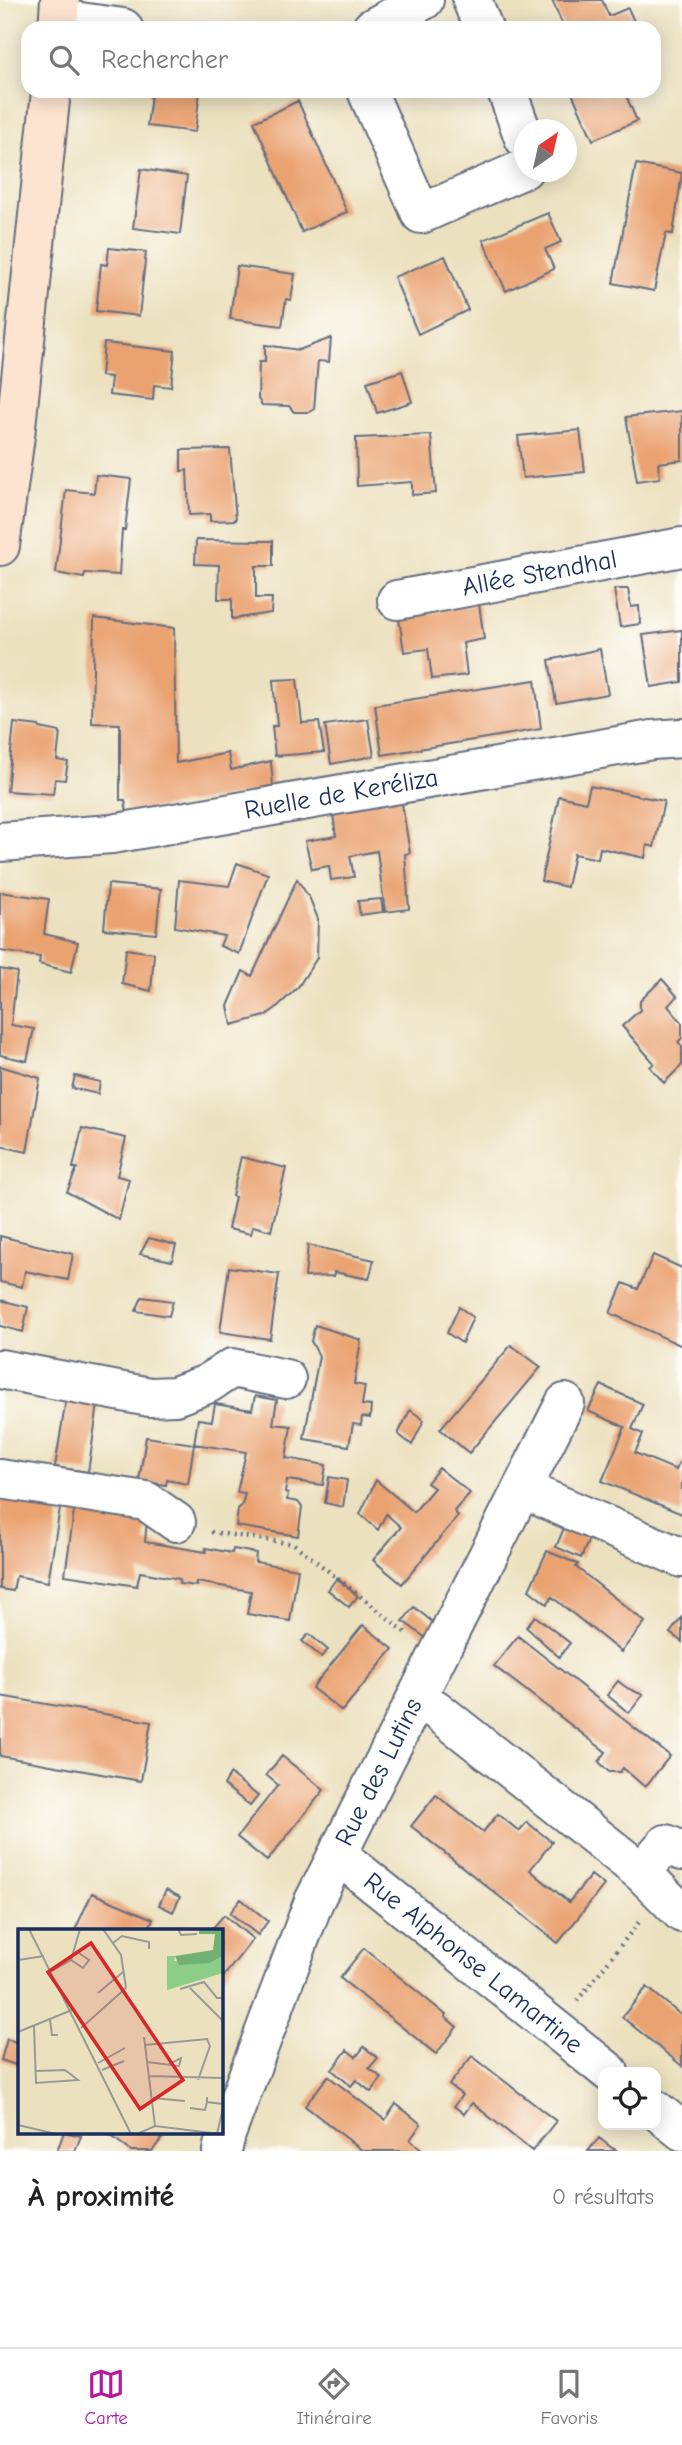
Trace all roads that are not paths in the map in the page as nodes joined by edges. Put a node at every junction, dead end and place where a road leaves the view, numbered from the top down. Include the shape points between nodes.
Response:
1 (424, 0) edge
2 (472, 0) edge
3 (59, 16) edge
4 (86, 21) edge
5 (385, 21) edge
6 (480, 21) edge
7 (50, 98) edge
8 (370, 98) edge
9 (510, 98) edge
10 (517, 119) edge
11 (514, 173) edge
12 (0, 546) edge
13 (682, 547) edge
14 (397, 600) dead end
15 (682, 738) edge
16 (0, 842) edge
17 (0, 1369) edge
18 (286, 1379) dead end
19 (565, 1403) dead end
20 (0, 1479) edge
21 (522, 1489) junction
22 (176, 1522) road end
23 (682, 1558) edge
24 (415, 1701) junction
25 (682, 1851) edge
26 (338, 1854) junction
27 (662, 1893) edge
28 (603, 2067) edge
29 (661, 2114) edge
30 (682, 2131) edge
31 (234, 2145) edge

1 - 5 street
2 - 6 street
3 - 4 street
7 - 12 street
8 - 11 street via 421,214
9 - 10 street
13 - 14 street, Allée Stendhal
15 - 16 street, Ruelle de Keréliza via 112,834
17 - 18 street via 150,1397 175,1396 232,1368
19 - 21 street, Rue des Lutins
20 - 22 street via 146,1501
21 - 23 street
21 - 24 street, Rue des Lutins
24 - 26 street, Rue des Lutins
24 - 27 street via 435,1709
25 - 27 street via 666,1844
26 - 28 street, Rue Alphonse Lamartine
26 - 31 street, Rue des Lutins via 314,1901
29 - 30 street

